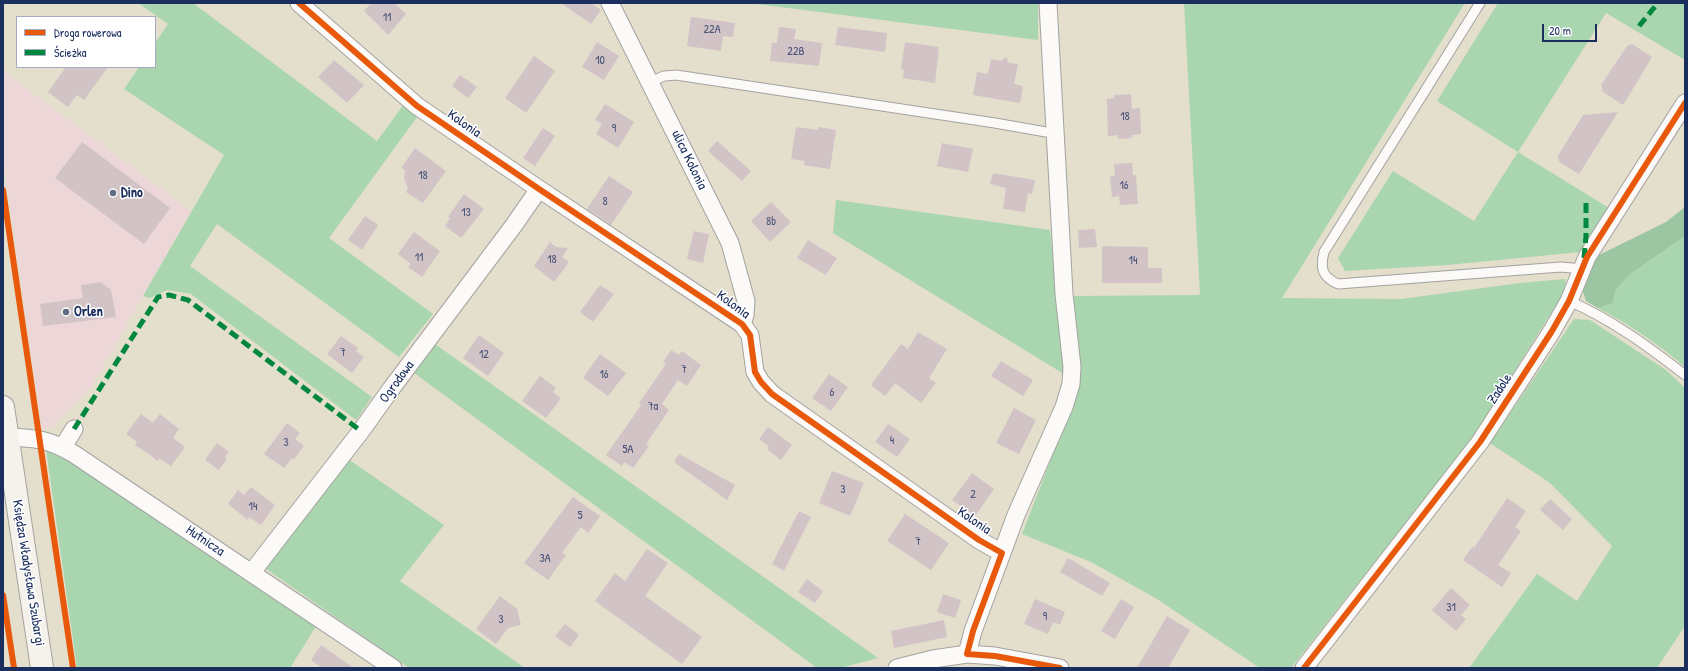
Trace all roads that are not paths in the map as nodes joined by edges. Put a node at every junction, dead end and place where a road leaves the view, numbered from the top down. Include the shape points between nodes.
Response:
1 (299, 3) edge
2 (610, 3) edge
3 (1048, 3) edge
4 (1480, 3) edge
5 (650, 82) junction
6 (1685, 103) edge
7 (1056, 132) junction
8 (538, 189) junction
9 (1582, 269) junction
10 (1569, 301) junction
11 (742, 324) junction
12 (1685, 375) edge
13 (3, 407) edge
14 (74, 429) dead end
15 (8, 437) junction
16 (63, 447) junction
17 (1002, 554) junction
18 (252, 572) junction
19 (967, 654) junction
20 (42, 668) edge
21 (393, 668) edge
22 (897, 668) edge
23 (1060, 668) edge
24 (1304, 668) edge

1 - 8 street, Kolonia via 417,106
2 - 5 street, ulica Kolonia
3 - 7 street
4 - 9 lane via 1324,252 1324,273 1328,280 1338,284 1561,267
5 - 7 lane via 676,74
5 - 11 street, ulica Kolonia via 730,243 746,300
6 - 9 street, Zadole via 1595,244
7 - 17 street via 1064,294 1072,367 1071,384 1064,407 1019,508
8 - 11 street, Kolonia
8 - 18 street, Ogrodowa via 361,431
9 - 10 street, Zadole
10 - 12 lane via 1603,317
10 - 24 street, Zadole via 1480,442
11 - 17 street, Kolonia via 750,334 756,372 772,394
13 - 15 street, Księdza Władysława Szubargi
14 - 16 street
15 - 16 street, Hutnicza via 50,441
15 - 20 street, Księdza Władysława Szubargi
16 - 18 street, Hutnicza
17 - 19 street via 973,630
18 - 21 street, Hutnicza
19 - 22 street
19 - 23 street via 995,656

